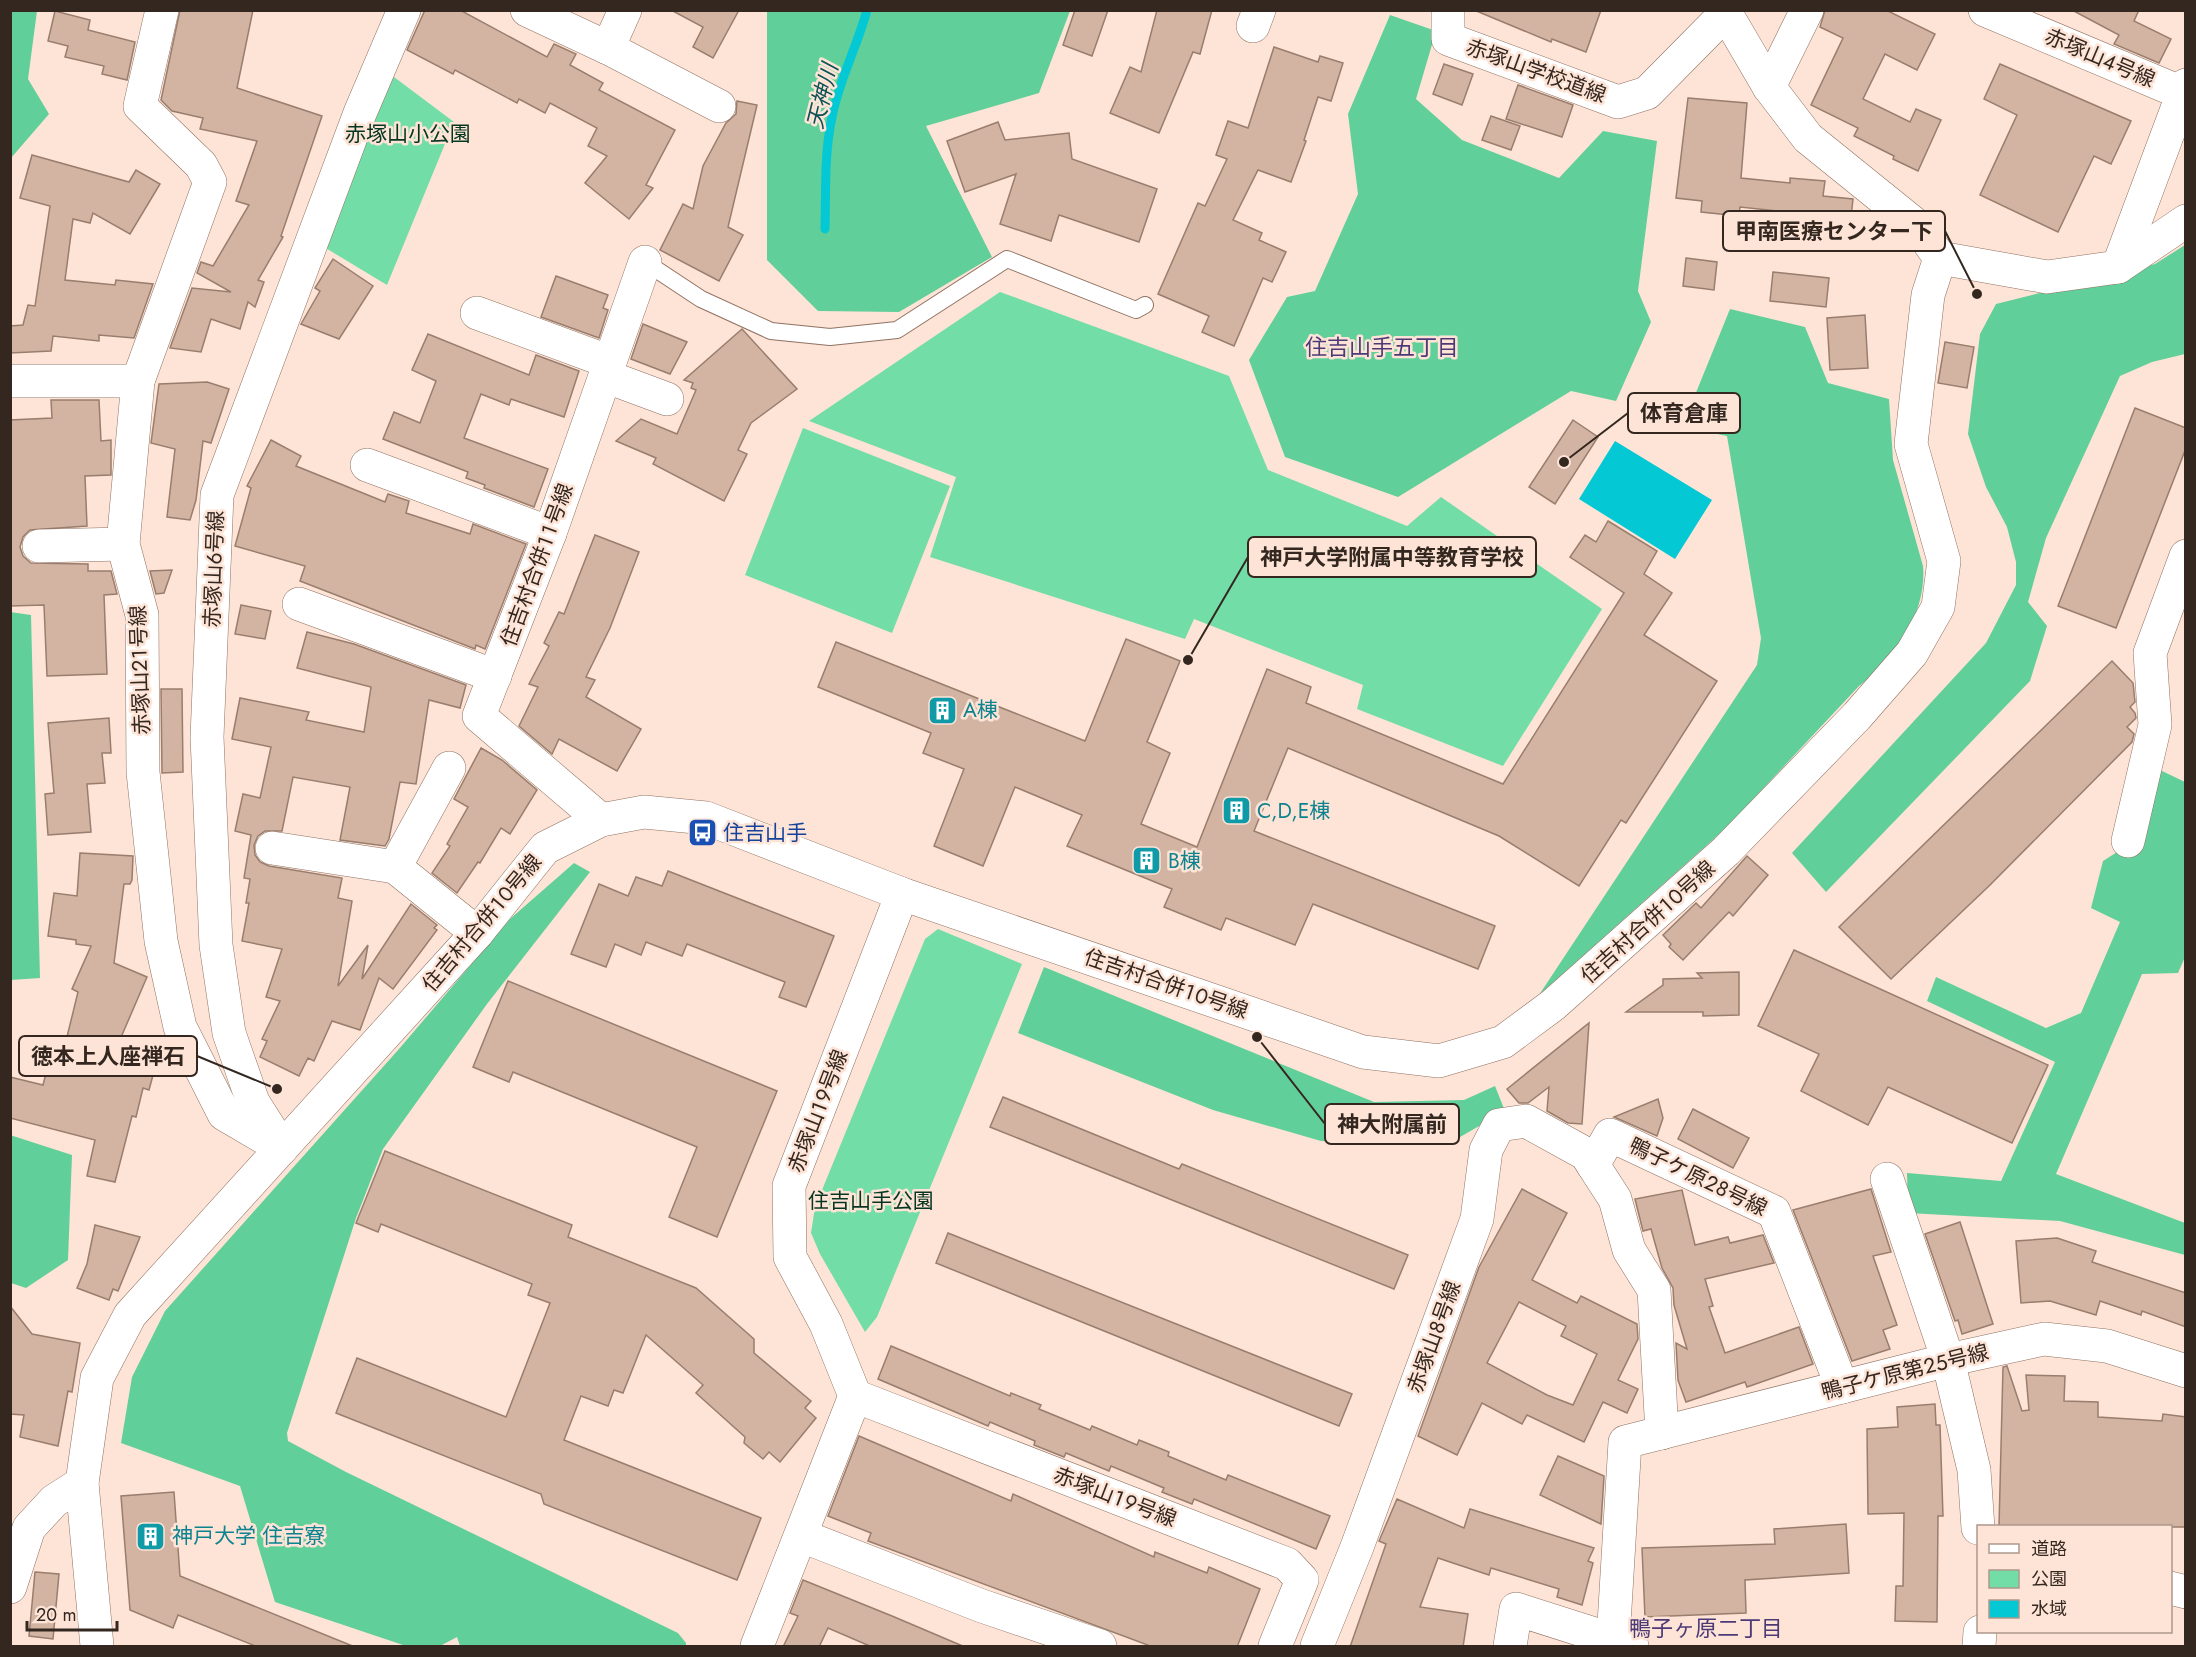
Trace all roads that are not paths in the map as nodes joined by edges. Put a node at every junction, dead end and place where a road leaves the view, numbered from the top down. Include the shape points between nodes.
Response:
1 (162, 10) edge
2 (404, 10) edge
3 (527, 10) edge
4 (625, 10) edge
5 (1448, 10) edge
6 (1807, 10) edge
7 (1985, 10) edge
8 (1725, 12) edge
9 (608, 48) junction
10 (1769, 87) junction
11 (2184, 89) edge
12 (719, 106) dead end
13 (2186, 221) edge
14 (1940, 258) junction
15 (645, 262) joint
16 (2118, 267) junction
17 (1145, 304) dead end
18 (477, 313) dead end
19 (607, 369) junction
20 (10, 381) edge
21 (138, 381) junction
22 (667, 399) dead end
23 (367, 465) dead end
24 (550, 533) junction
25 (123, 544) junction
26 (39, 546) dead end
27 (2186, 556) edge
28 (299, 604) dead end
29 (495, 676) junction
30 (449, 768) dead end
31 (601, 820) junction
32 (2128, 841) dead end
33 (272, 848) dead end
34 (395, 867) junction
35 (902, 894) junction
36 (477, 933) junction
37 (282, 1148) junction
38 (1593, 1165) junction
39 (1887, 1179) dead end
40 (1948, 1360) junction
41 (2186, 1371) edge
42 (1842, 1387) junction
43 (855, 1396) junction
44 (1662, 1433) junction
45 (82, 1483) junction
46 (1978, 1525) edge
47 (802, 1536) junction
48 (10, 1587) edge
49 (1623, 1644) edge
50 (97, 1647) edge
51 (757, 1647) edge
52 (1100, 1647) edge
53 (1275, 1647) edge
54 (1317, 1647) edge
55 (1510, 1647) edge

1 - 21 street, 赤塚山２１号線 via 140,106 201,165 210,182
2 - 37 street, 赤塚山６号線 via 360,113 217,495 207,737 216,945 229,1033 253,1102
3 - 9 street
4 - 9 street
5 - 8 street, 赤塚山学校道線 via 1449,39 1618,102 1647,93
6 - 10 street
7 - 11 street, 赤塚山４号線
8 - 10 street
9 - 12 street
10 - 14 street via 1808,138 1917,226
11 - 16 street
13 - 16 street
14 - 16 street via 2047,277
14 - 35 street, 住吉村合併１０号線 via 1928,295 1911,444 1944,561 1938,607 1933,616 1912,653 1857,716 1726,851 1566,996 1503,1042 1439,1061 1363,1052
15 - 17 lane via 701,299 771,331 830,337 897,330 1007,259 1136,310
15 - 19 street, 住吉村合併１１号線
18 - 19 street
19 - 22 street
19 - 24 street, 住吉村合併１１号線
20 - 21 street
21 - 25 street, 赤塚山２１号線
23 - 24 street
24 - 29 street, 住吉村合併１１号線
25 - 26 street
25 - 37 street, 赤塚山２１号線 via 142,615 143,772 161,941 180,1027 224,1114
27 - 32 street via 2150,653 2155,725
28 - 29 street
29 - 31 street, 住吉村合併１１号線 via 479,716
30 - 34 street
31 - 35 street, 住吉村合併１０号線 via 644,812 706,818
31 - 36 street, 住吉村合併１０号線 via 545,848
33 - 34 street
34 - 36 street
35 - 43 street, 赤塚山１９号線 via 789,1186 790,1257 826,1324
36 - 37 street, 住吉村合併１０号線
37 - 45 street, 住吉村合併１０号線 via 130,1315 97,1378
38 - 42 street, 鴨子ケ原２８号線 via 1610,1135 1774,1212
38 - 44 street via 1615,1199 1629,1250 1654,1290
38 - 54 street, 赤塚山８号線 via 1586,1154 1526,1121 1499,1125 1486,1150 1476,1219
39 - 40 street
40 - 41 street, 鴨子ケ原第２５号線 via 2044,1339 2107,1346
40 - 42 street, 鴨子ケ原第２５号線
40 - 46 street via 1974,1470
42 - 44 street, 鴨子ケ原第２５号線
43 - 47 street
43 - 53 street, 赤塚山１９号線 via 1287,1564 1302,1580
44 - 49 street, 鴨子ケ原第２５号線 via 1625,1442
45 - 48 street via 54,1501 29,1528
45 - 50 street, 住吉村合併１０号線
47 - 51 street
47 - 52 street
49 - 55 street via 1516,1609

